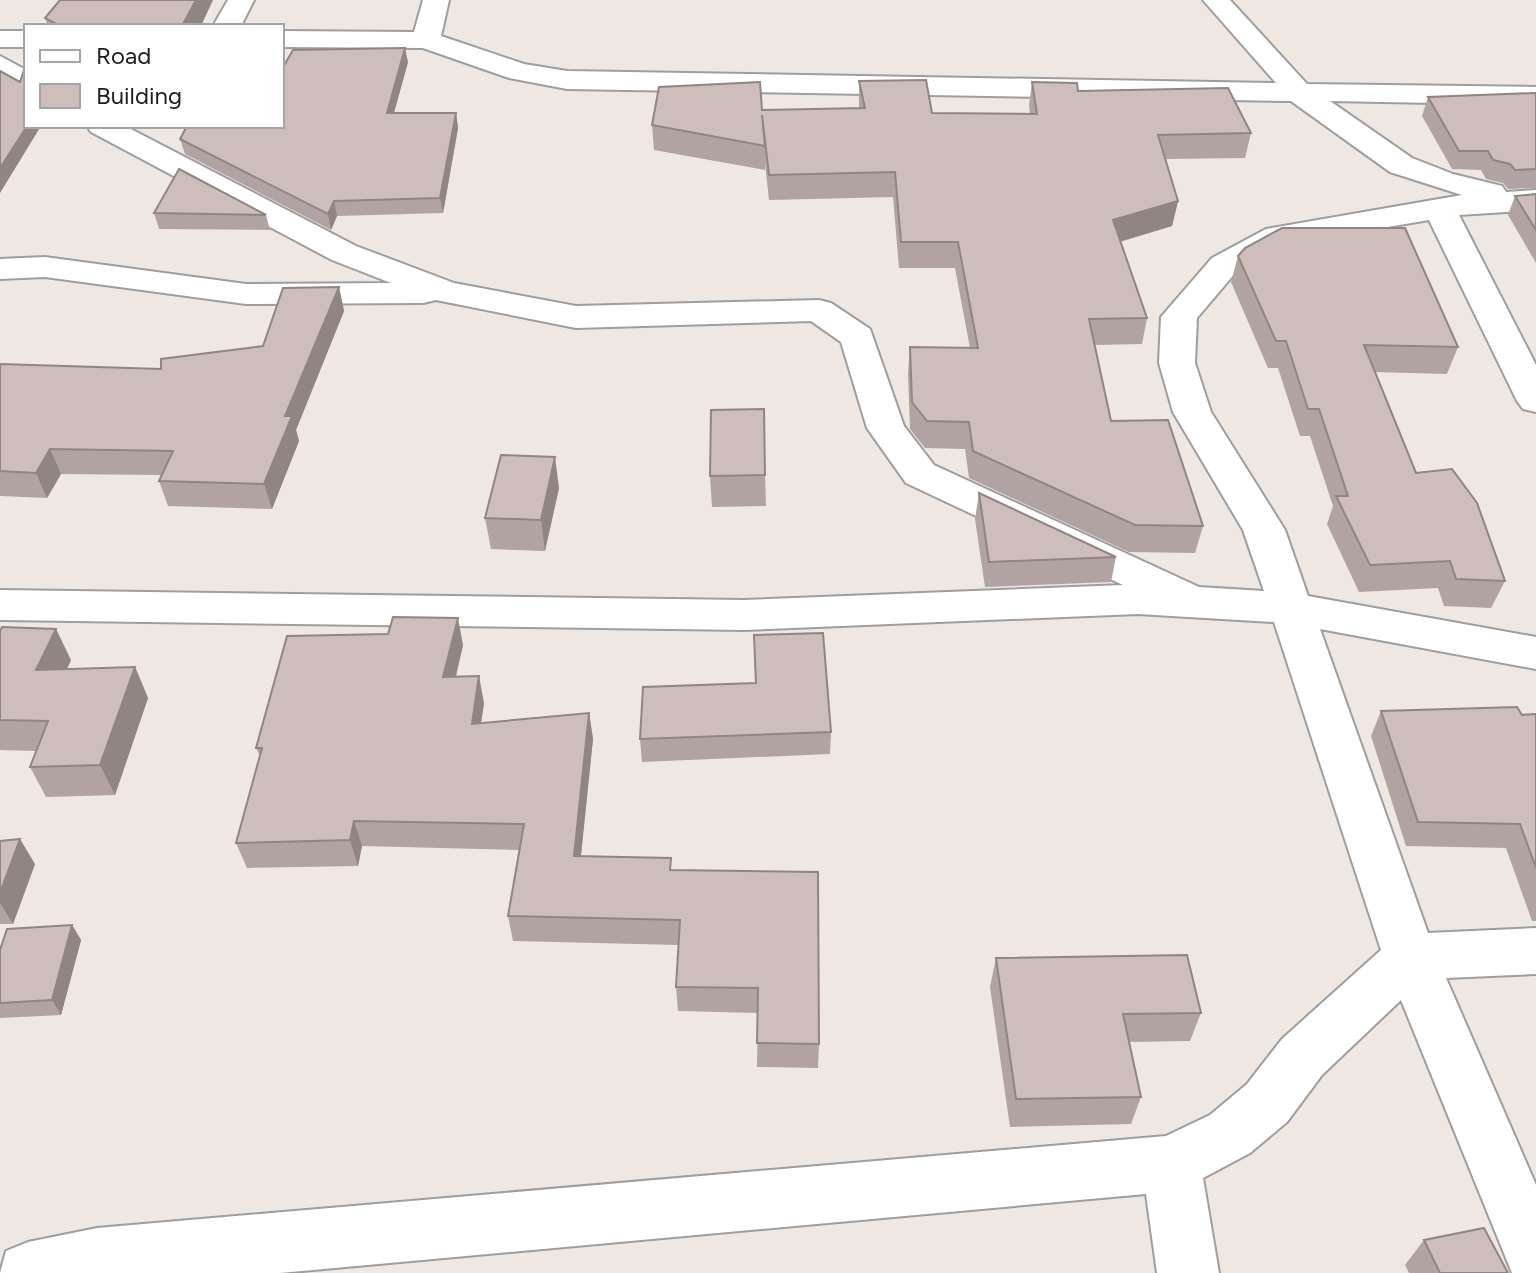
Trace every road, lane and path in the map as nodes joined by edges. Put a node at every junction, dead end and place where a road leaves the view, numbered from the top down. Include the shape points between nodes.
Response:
1 (241, 0) edge
2 (436, 0) edge
3 (1216, 0) edge
4 (228, 24) edge
5 (0, 39) edge
6 (24, 39) edge
7 (284, 39) edge
8 (426, 40) junction
9 (0, 64) edge
10 (24, 82) edge
11 (1302, 95) junction
12 (1536, 96) edge
13 (106, 128) edge
14 (1531, 201) edge
15 (1440, 209) junction
16 (0, 269) edge
17 (446, 292) junction
18 (1520, 338) edge
19 (1536, 401) edge
20 (1201, 603) junction
21 (0, 605) edge
22 (1289, 608) junction
23 (1536, 653) edge
24 (1536, 951) edge
25 (1410, 957) junction
26 (1171, 1164) junction
27 (1536, 1256) edge
28 (28, 1273) edge
29 (1188, 1273) edge

1 - 4 street
2 - 8 street
3 - 11 street
5 - 6 street
7 - 8 street
8 - 11 street via 519,72 567,80
9 - 10 street
11 - 12 street
11 - 14 street via 1401,165 1442,181
13 - 17 street via 344,253
14 - 15 street
15 - 18 street
15 - 22 street via 1278,236 1224,265 1179,317 1177,363 1192,412 1264,530
16 - 17 street via 45,267 246,294
17 - 20 street via 576,317 819,310 857,337 886,428 920,474
18 - 19 street
20 - 21 street via 1138,599 744,615
20 - 22 street
22 - 23 street
22 - 25 street
24 - 25 street
25 - 26 street via 1302,1057 1267,1103 1230,1134
25 - 27 street
26 - 28 street via 97,1259
26 - 29 street

